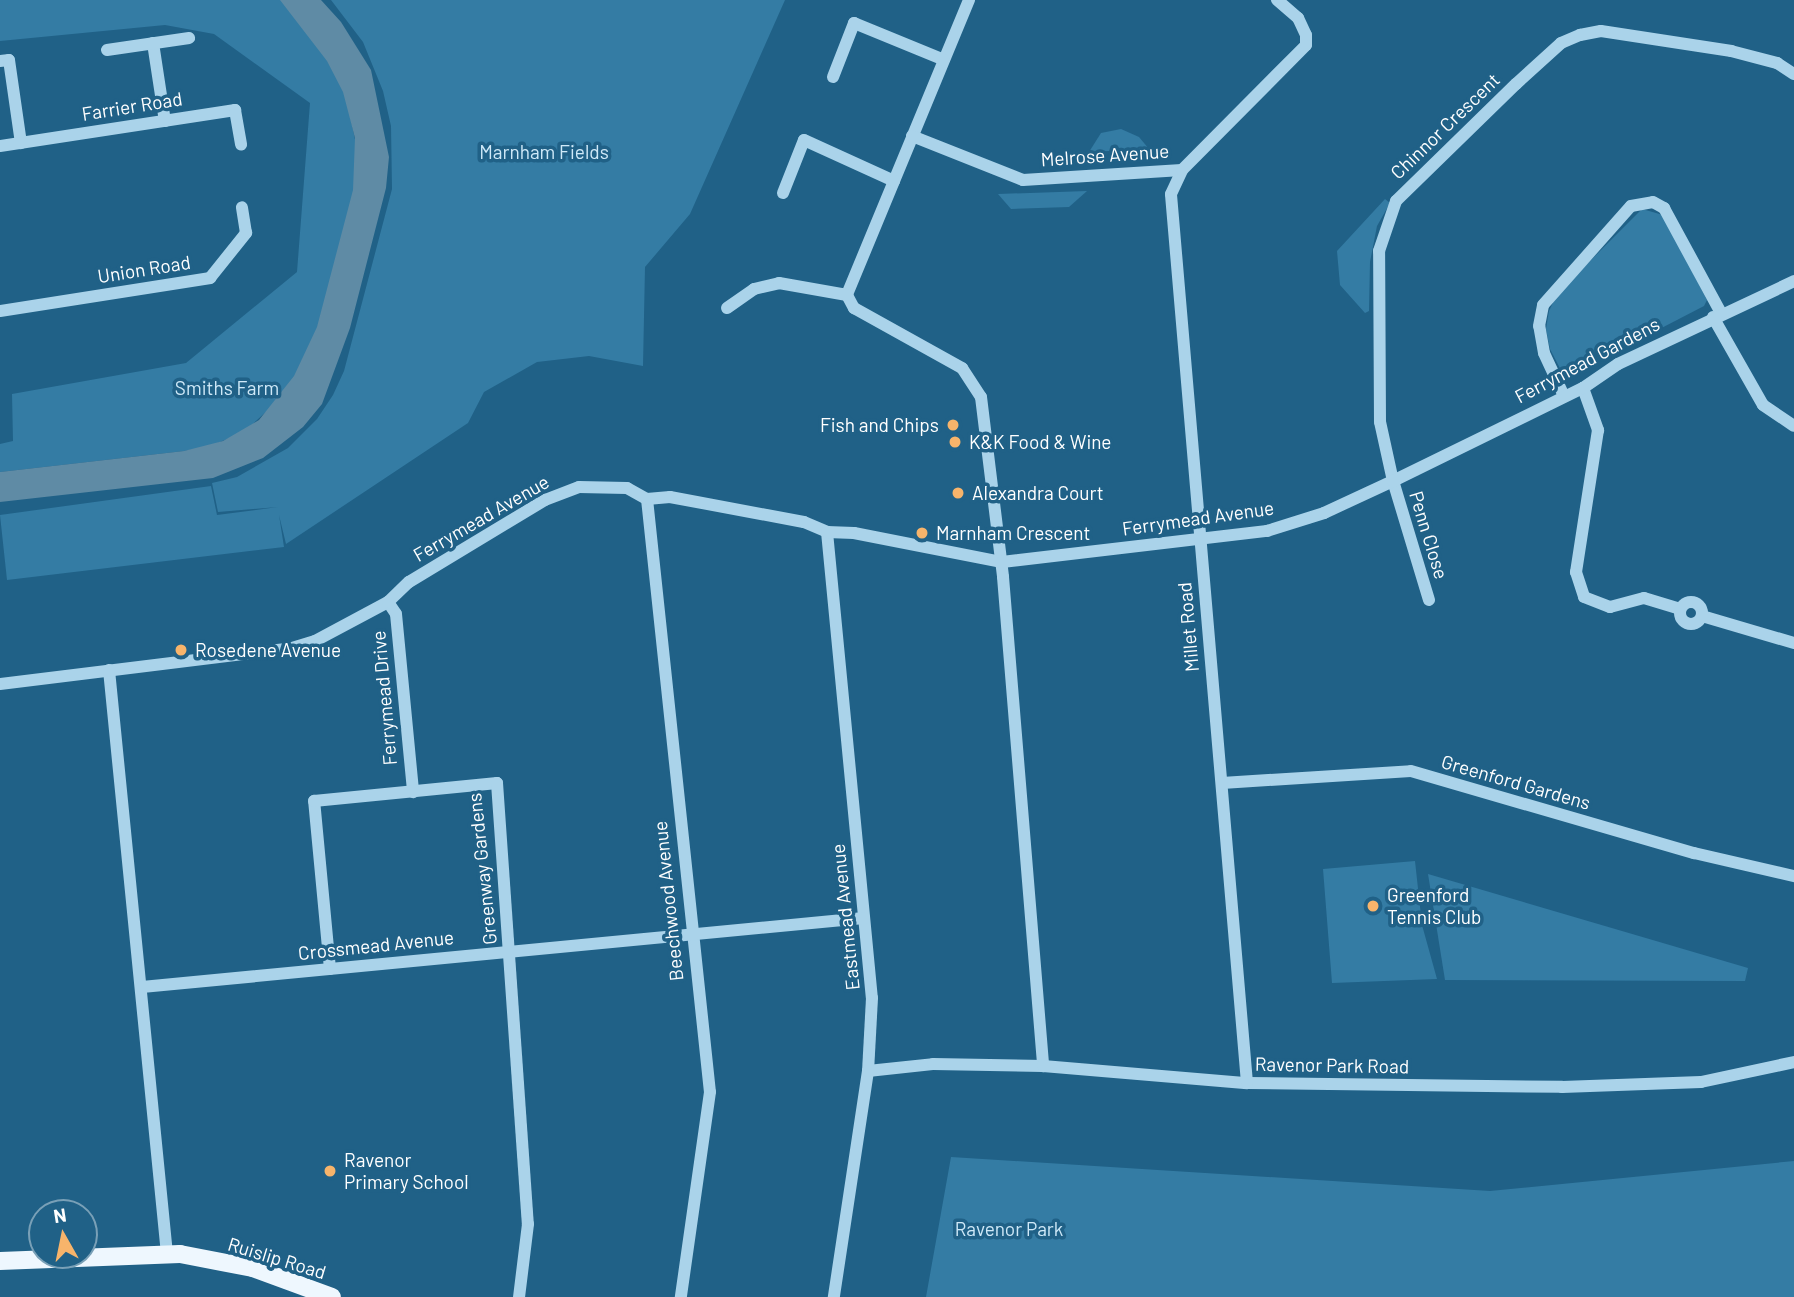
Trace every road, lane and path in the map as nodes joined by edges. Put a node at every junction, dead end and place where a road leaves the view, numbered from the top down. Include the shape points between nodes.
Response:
1 (969, 0) edge
2 (1277, 0) edge
3 (189, 38) dead end
4 (153, 43) junction
5 (107, 50) dead end
6 (944, 60) junction
7 (0, 61) edge
8 (1791, 68) edge
9 (833, 77) dead end
10 (165, 121) junction
11 (912, 136) junction
12 (21, 143) junction
13 (241, 144) dead end
14 (0, 146) edge
15 (1182, 170) junction
16 (894, 181) junction
17 (783, 193) dead end
18 (242, 207) dead end
19 (1794, 281) edge
20 (847, 295) junction
21 (727, 309) dead end
22 (0, 311) edge
23 (1717, 315) junction
24 (1583, 388) junction
25 (1563, 394) junction
26 (1794, 426) edge
27 (1392, 481) junction
28 (647, 499) junction
29 (1324, 513) joint
30 (827, 532) junction
31 (1200, 541) junction
32 (1002, 562) junction
33 (1429, 600) dead end
34 (388, 602) junction
35 (1794, 643) edge
36 (109, 670) junction
37 (0, 684) edge
38 (1222, 783) junction
39 (413, 792) junction
40 (1794, 876) edge
41 (864, 918) junction
42 (690, 934) junction
43 (510, 951) junction
44 (330, 969) junction
45 (142, 987) junction
46 (1794, 1062) edge
47 (1043, 1066) junction
48 (868, 1071) junction
49 (1248, 1083) junction
50 (167, 1254) junction
51 (0, 1261) edge
52 (332, 1297) edge
53 (519, 1297) edge
54 (681, 1297) edge
55 (834, 1297) edge

1 - 6 street
2 - 15 street via 1298,18 1307,35 1306,46
3 - 4 street
4 - 5 street
4 - 10 street
6 - 9 street via 853,23
6 - 11 street
7 - 12 street via 9,60
8 - 27 street, Chinnor Crescent via 1692,45 1601,31 1580,35 1562,43 1516,84 1396,201 1379,251 1377,330 1380,422
10 - 12 street, Farrier Road
10 - 13 street, Farrier Road via 235,110
11 - 15 street, Melrose Avenue via 1023,180
11 - 16 street
12 - 14 street, Farrier Road
15 - 31 street, Millet Road via 1171,194
16 - 17 street via 804,141
16 - 20 street
18 - 22 street, Union Road via 246,233 210,278
19 - 23 street, Ferrymead Gardens
20 - 21 street via 779,283 754,289
20 - 32 street via 854,308 962,368 973,382 981,397
23 - 24 street, Ferrymead Gardens via 1618,364
23 - 25 street via 1664,208 1653,202 1631,206 1543,305 1539,326 1544,353
23 - 26 street via 1763,405
24 - 25 street, Ferrymead Gardens
24 - 35 street via 1598,430 1576,572 1584,597 1610,607 1644,598 1680,609 1688,601 1696,602 1702,616
25 - 27 street, Ferrymead Gardens
27 - 29 street, Ferrymead Gardens
27 - 33 street, Penn Close
28 - 30 street, Ferrymead Avenue via 670,497 804,522
28 - 34 street, Ferrymead Avenue via 617,487 562,492 409,582
28 - 42 street, Beechwood Avenue
29 - 31 street, Ferrymead Avenue via 1267,531
30 - 32 street, Ferrymead Avenue via 854,533
30 - 41 street, Eastmead Avenue
31 - 32 street, Ferrymead Avenue
31 - 38 street, Millet Road
32 - 47 street
34 - 36 street, Ferrymead Avenue via 315,641 292,648
34 - 39 street, Ferrymead Drive via 396,614
36 - 37 street, Ferrymead Avenue
36 - 45 street
38 - 40 street, Greenford Gardens via 1411,771 1694,853
38 - 49 street, Millet Road
39 - 43 street, Greenway Gardens via 497,783
39 - 44 street, Greenway Gardens via 314,801
41 - 42 street, Crossmead Avenue
41 - 48 street, Eastmead Avenue via 872,998
42 - 43 street, Crossmead Avenue
42 - 54 street, Beechwood Avenue via 710,1092
43 - 44 street, Crossmead Avenue
43 - 53 street, Greenway Gardens via 528,1224
44 - 45 street, Crossmead Avenue
45 - 50 street
46 - 49 street, Ravenor Park Road via 1701,1082
47 - 48 street, Ravenor Park Road via 933,1064
47 - 49 street, Ravenor Park Road
48 - 55 street, Eastmead Avenue
50 - 51 main road, Ruislip Road
50 - 52 main road, Ruislip Road via 253,1268

